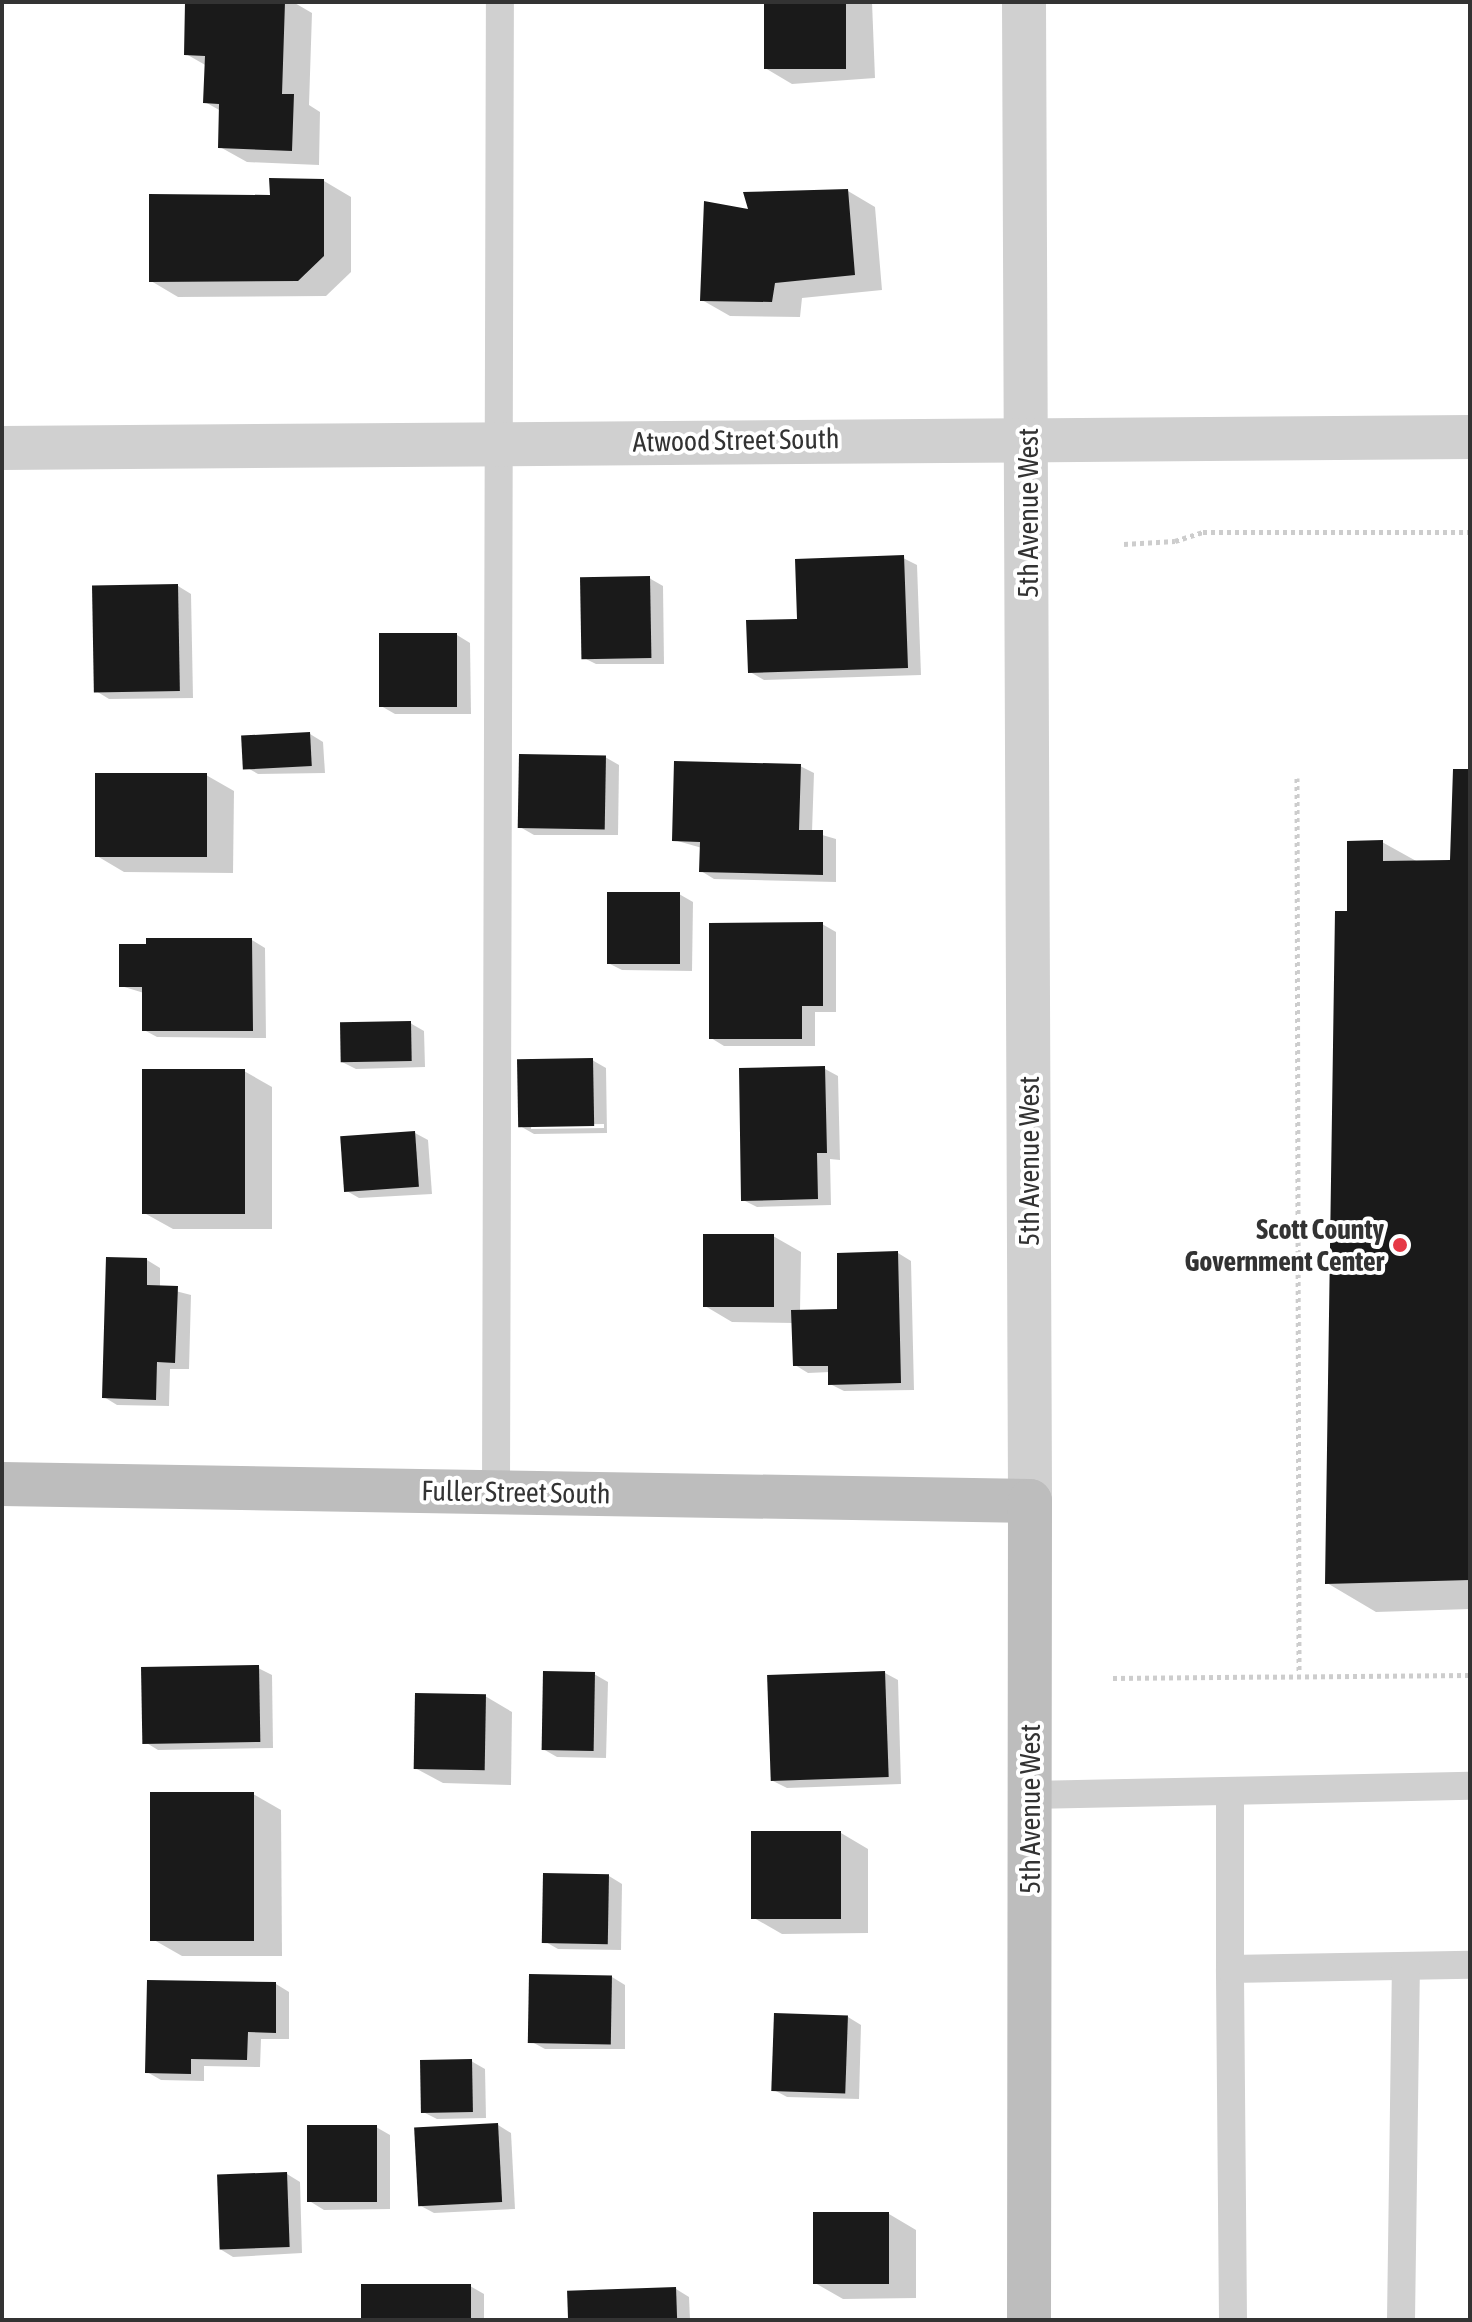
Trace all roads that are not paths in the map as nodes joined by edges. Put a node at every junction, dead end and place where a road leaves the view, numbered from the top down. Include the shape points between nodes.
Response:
1 (500, 2) edge
2 (1024, 2) edge
3 (1028, 437) junction
4 (1470, 437) edge
5 (496, 443) junction
6 (2, 448) edge
7 (2, 1484) edge
8 (496, 1492) junction
9 (1030, 1501) junction
10 (1470, 1786) edge
11 (1230, 1791) junction
12 (1030, 1795) junction
13 (1470, 1965) edge
14 (1406, 1966) junction
15 (1230, 1969) junction
16 (1029, 2320) edge
17 (1233, 2320) edge
18 (1401, 2320) edge

1 - 5 lane
2 - 3 street, 5th Avenue West
3 - 4 street, Atwood Street South
3 - 5 street, Atwood Street South
3 - 9 street, 5th Avenue West
5 - 6 street, Atwood Street South
5 - 8 lane
7 - 8 street, Fuller Street South
8 - 9 street, Fuller Street South
9 - 12 street, 5th Avenue West
10 - 11 lane
11 - 12 lane
11 - 15 lane
12 - 16 street, 5th Avenue West
13 - 14 lane
14 - 15 lane
14 - 18 lane
15 - 17 lane

